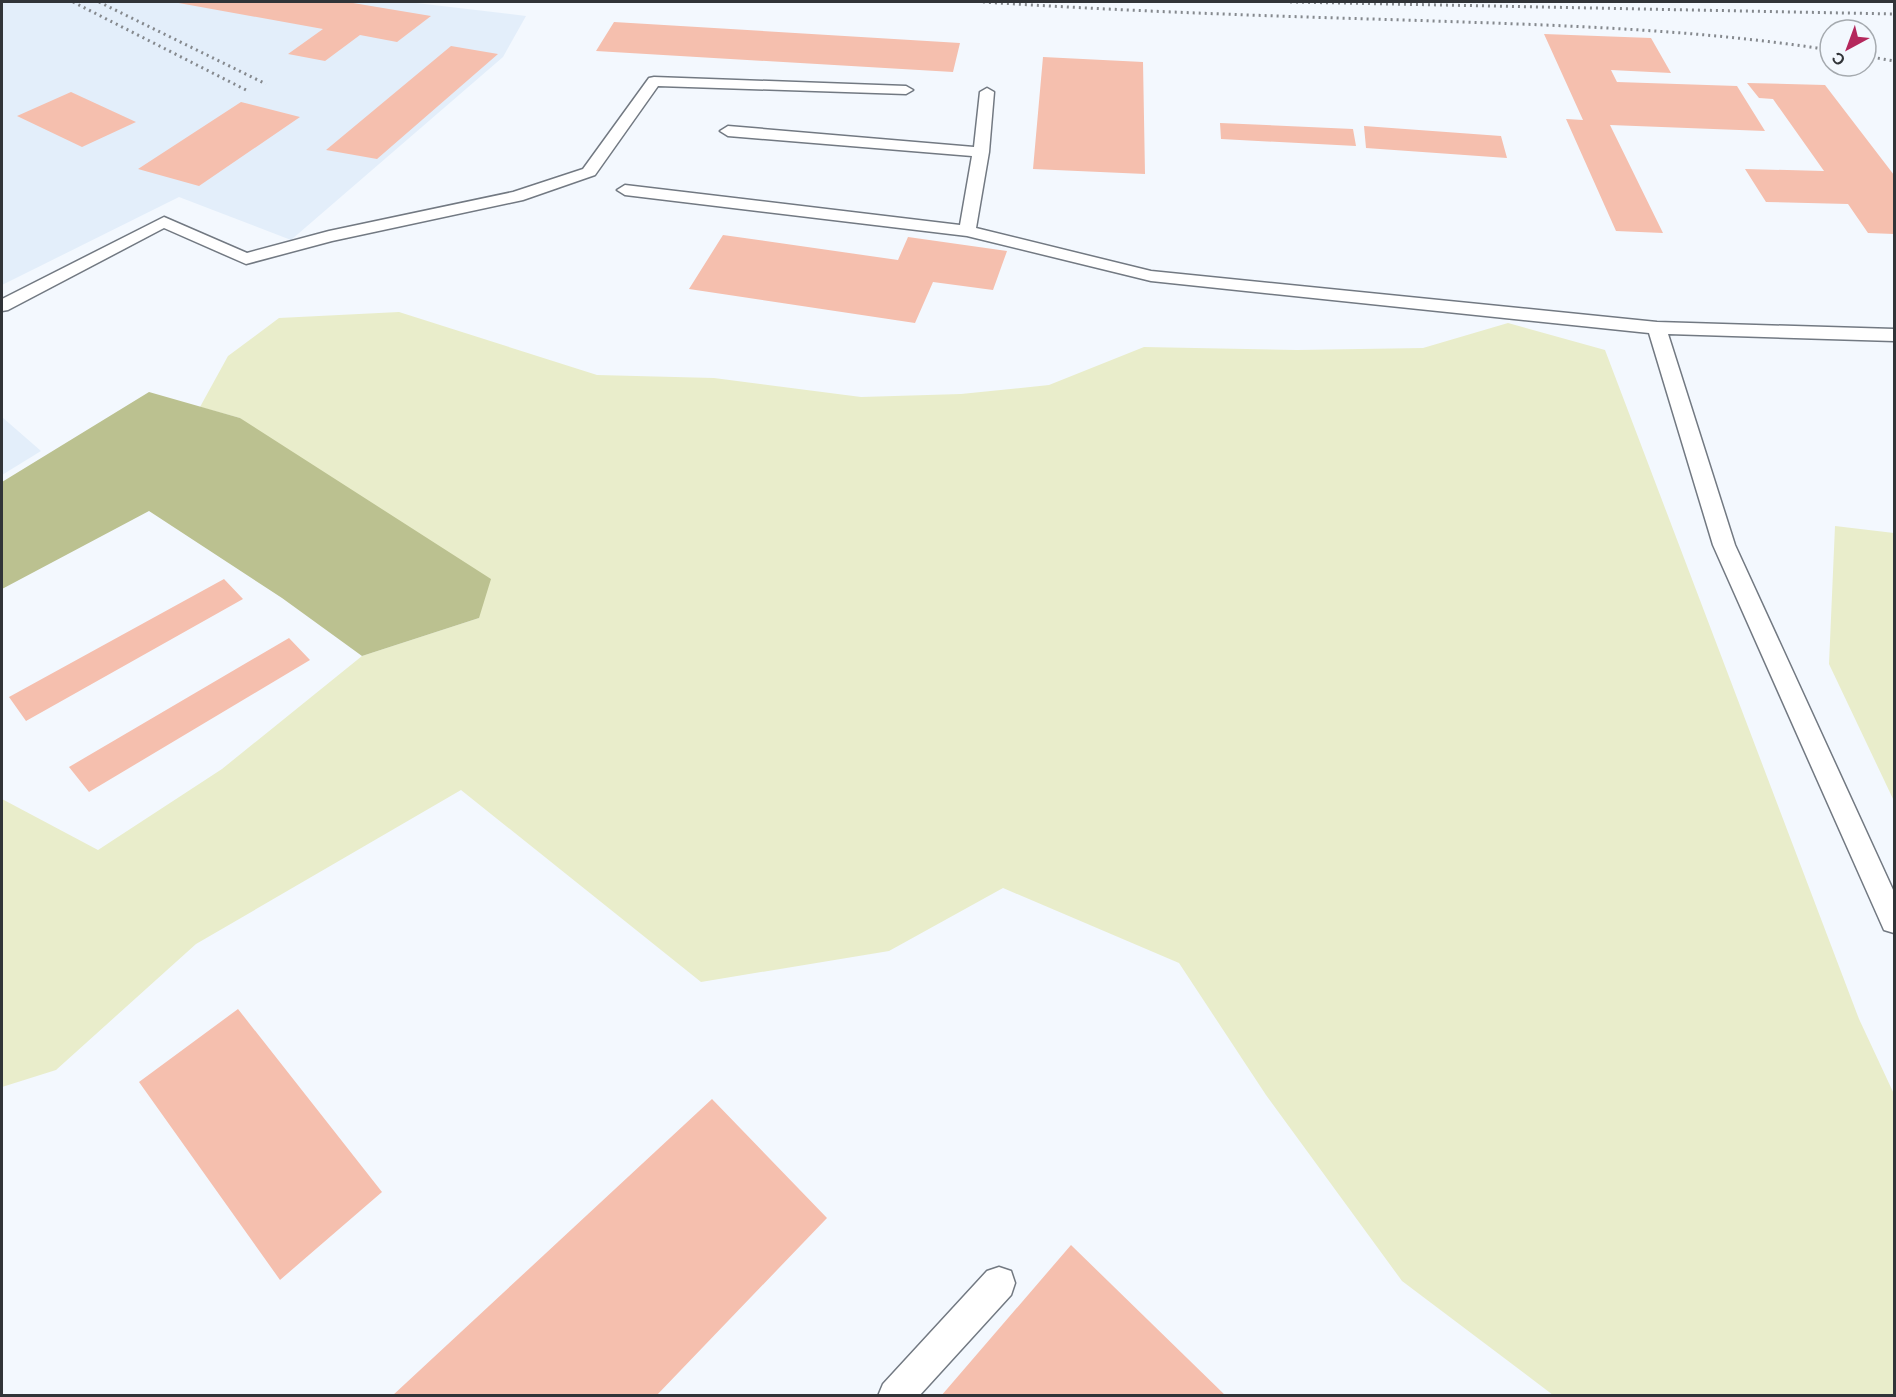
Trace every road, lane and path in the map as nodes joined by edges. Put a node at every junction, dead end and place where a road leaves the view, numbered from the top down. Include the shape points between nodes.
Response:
1 (906, 90) dead end
2 (987, 93) dead end
3 (728, 131) dead end
4 (981, 152) junction
5 (625, 190) dead end
6 (967, 231) junction
7 (2, 306) edge
8 (1657, 328) junction
9 (1894, 335) edge
10 (1894, 921) edge
11 (999, 1283) dead end
12 (895, 1395) edge

1 - 7 lane via 654,81 589,172 517,196 329,236 246,259 164,222
2 - 4 lane
3 - 4 lane
4 - 6 lane
5 - 6 lane
6 - 8 lane via 1151,276
8 - 9 lane
8 - 10 lane via 1724,545
11 - 12 lane

